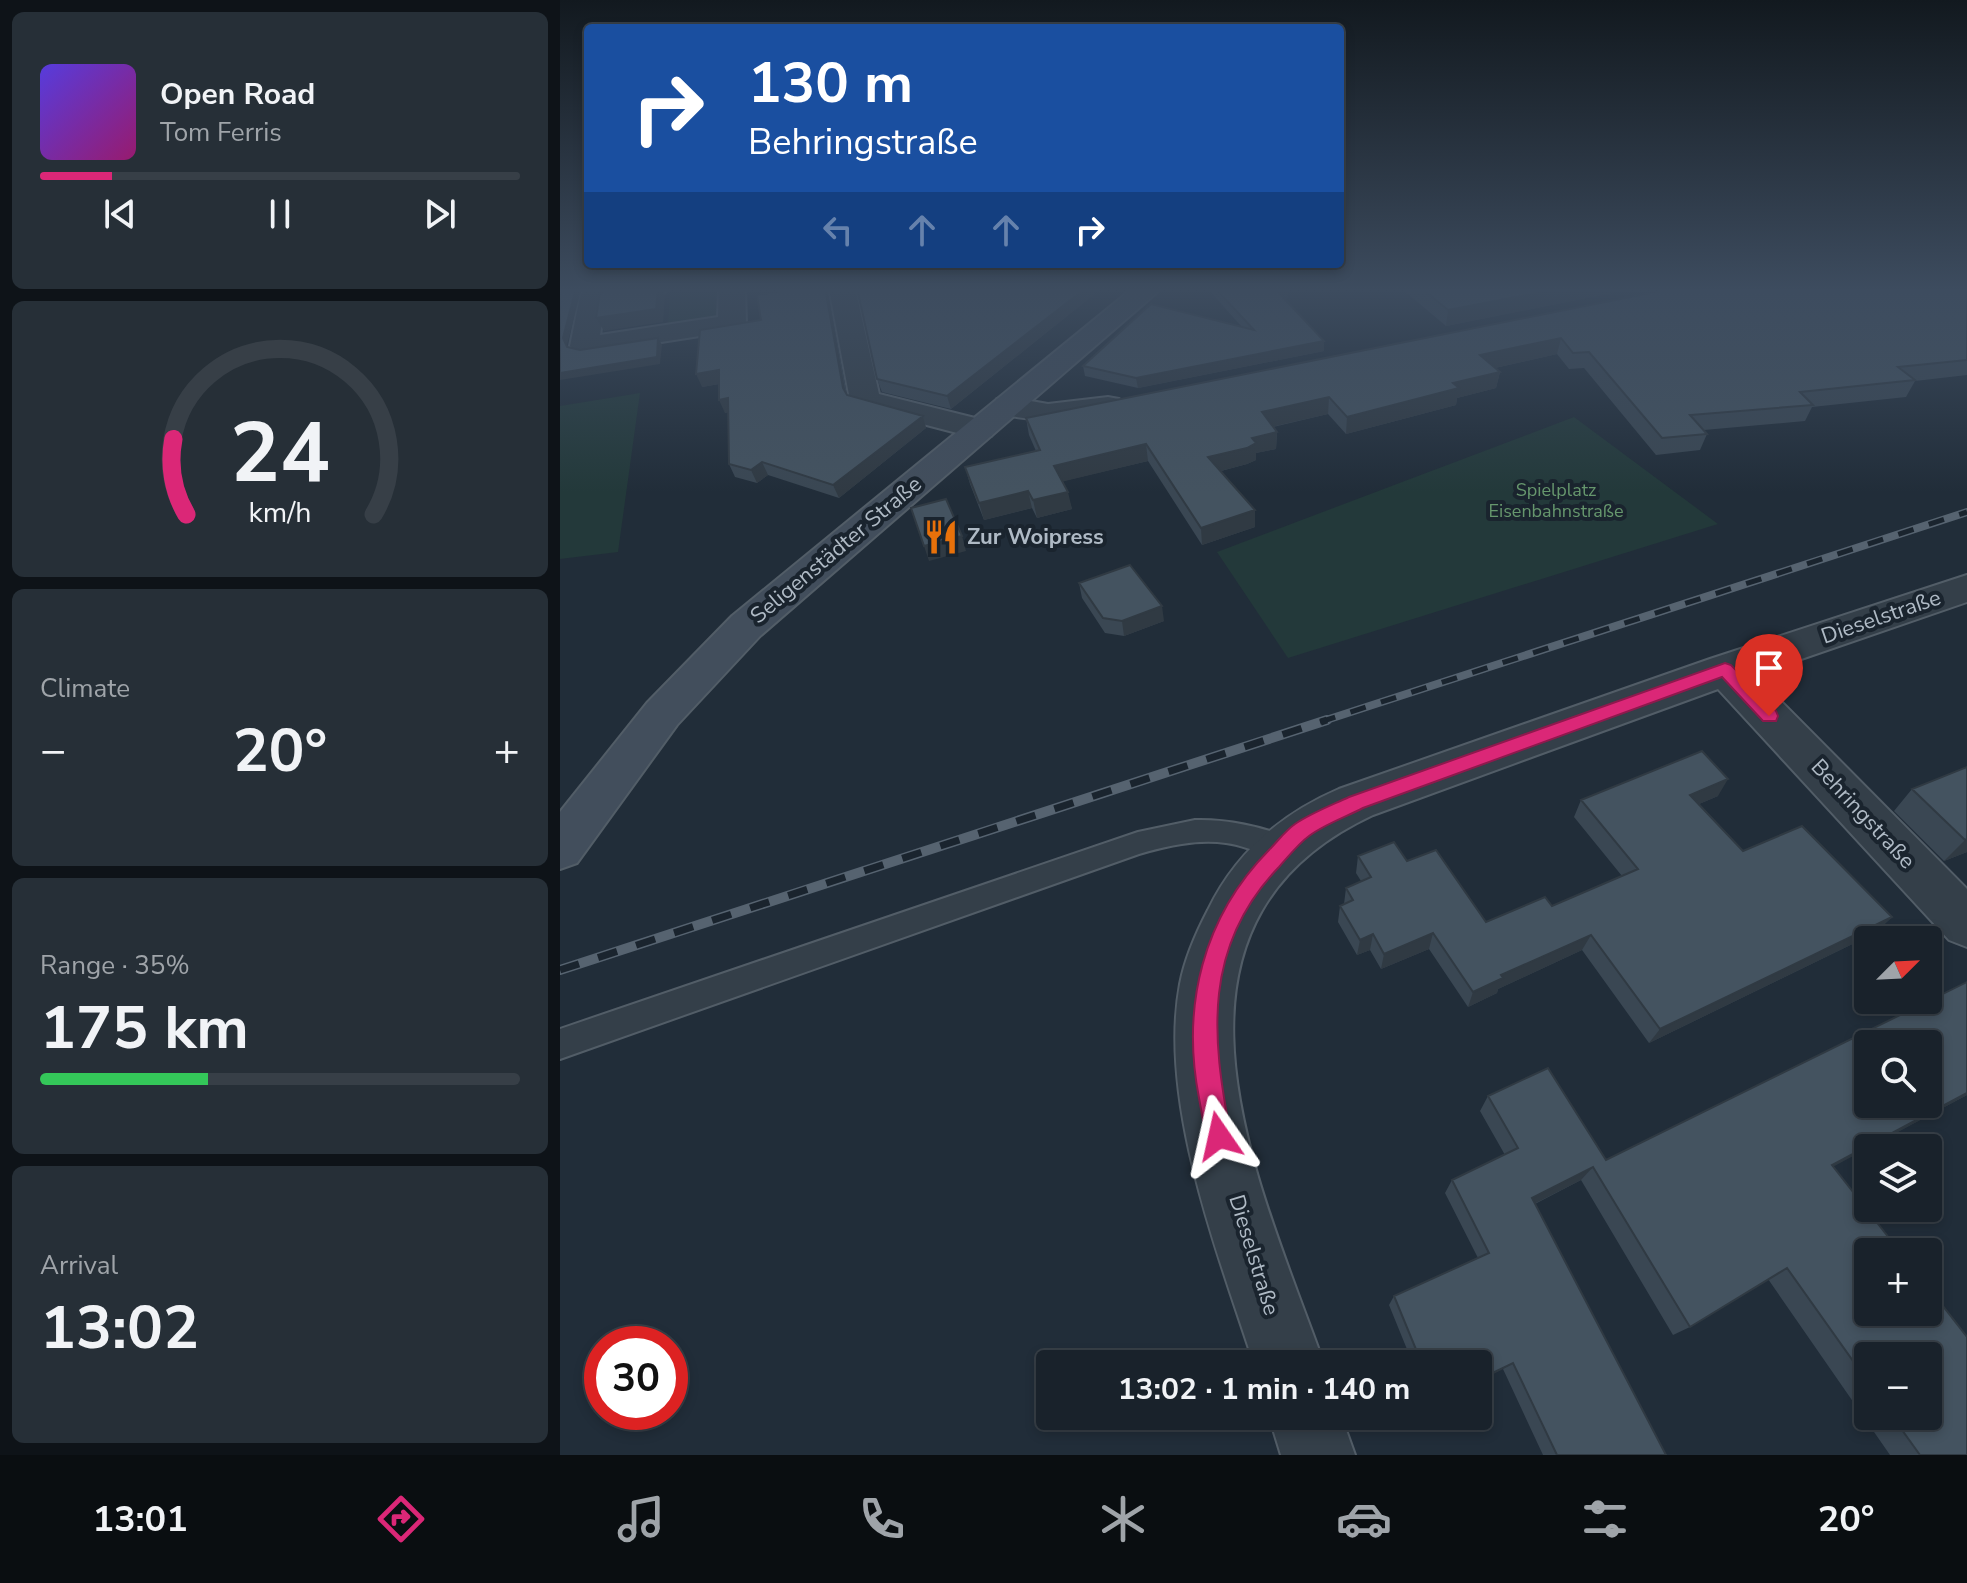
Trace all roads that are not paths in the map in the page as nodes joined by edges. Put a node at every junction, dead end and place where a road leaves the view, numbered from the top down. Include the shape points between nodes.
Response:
1 (856, 356) edge
2 (1068, 356) edge
3 (1127, 402) edge
4 (994, 418) junction
5 (1967, 588) edge
6 (1725, 670) junction
7 (1283, 846) junction
8 (560, 848) edge
9 (1967, 924) edge
10 (560, 1044) edge
11 (1285, 1350) edge
12 (1310, 1430) edge
13 (1318, 1455) edge

1 - 4 street via 865,400
2 - 4 main road, Seligenstädter Straße
3 - 4 street
4 - 8 main road, Seligenstädter Straße via 716,655 662,714
5 - 6 street, Dieselstraße
6 - 7 street, Dieselstraße via 1356,802 1315,821
6 - 9 street, Behringstraße
7 - 10 lane via 1240,832 1202,829 1138,843
7 - 11 street, Dieselstraße via 1238,902 1217,948 1206,989 1204,1033 1219,1136
12 - 13 street

